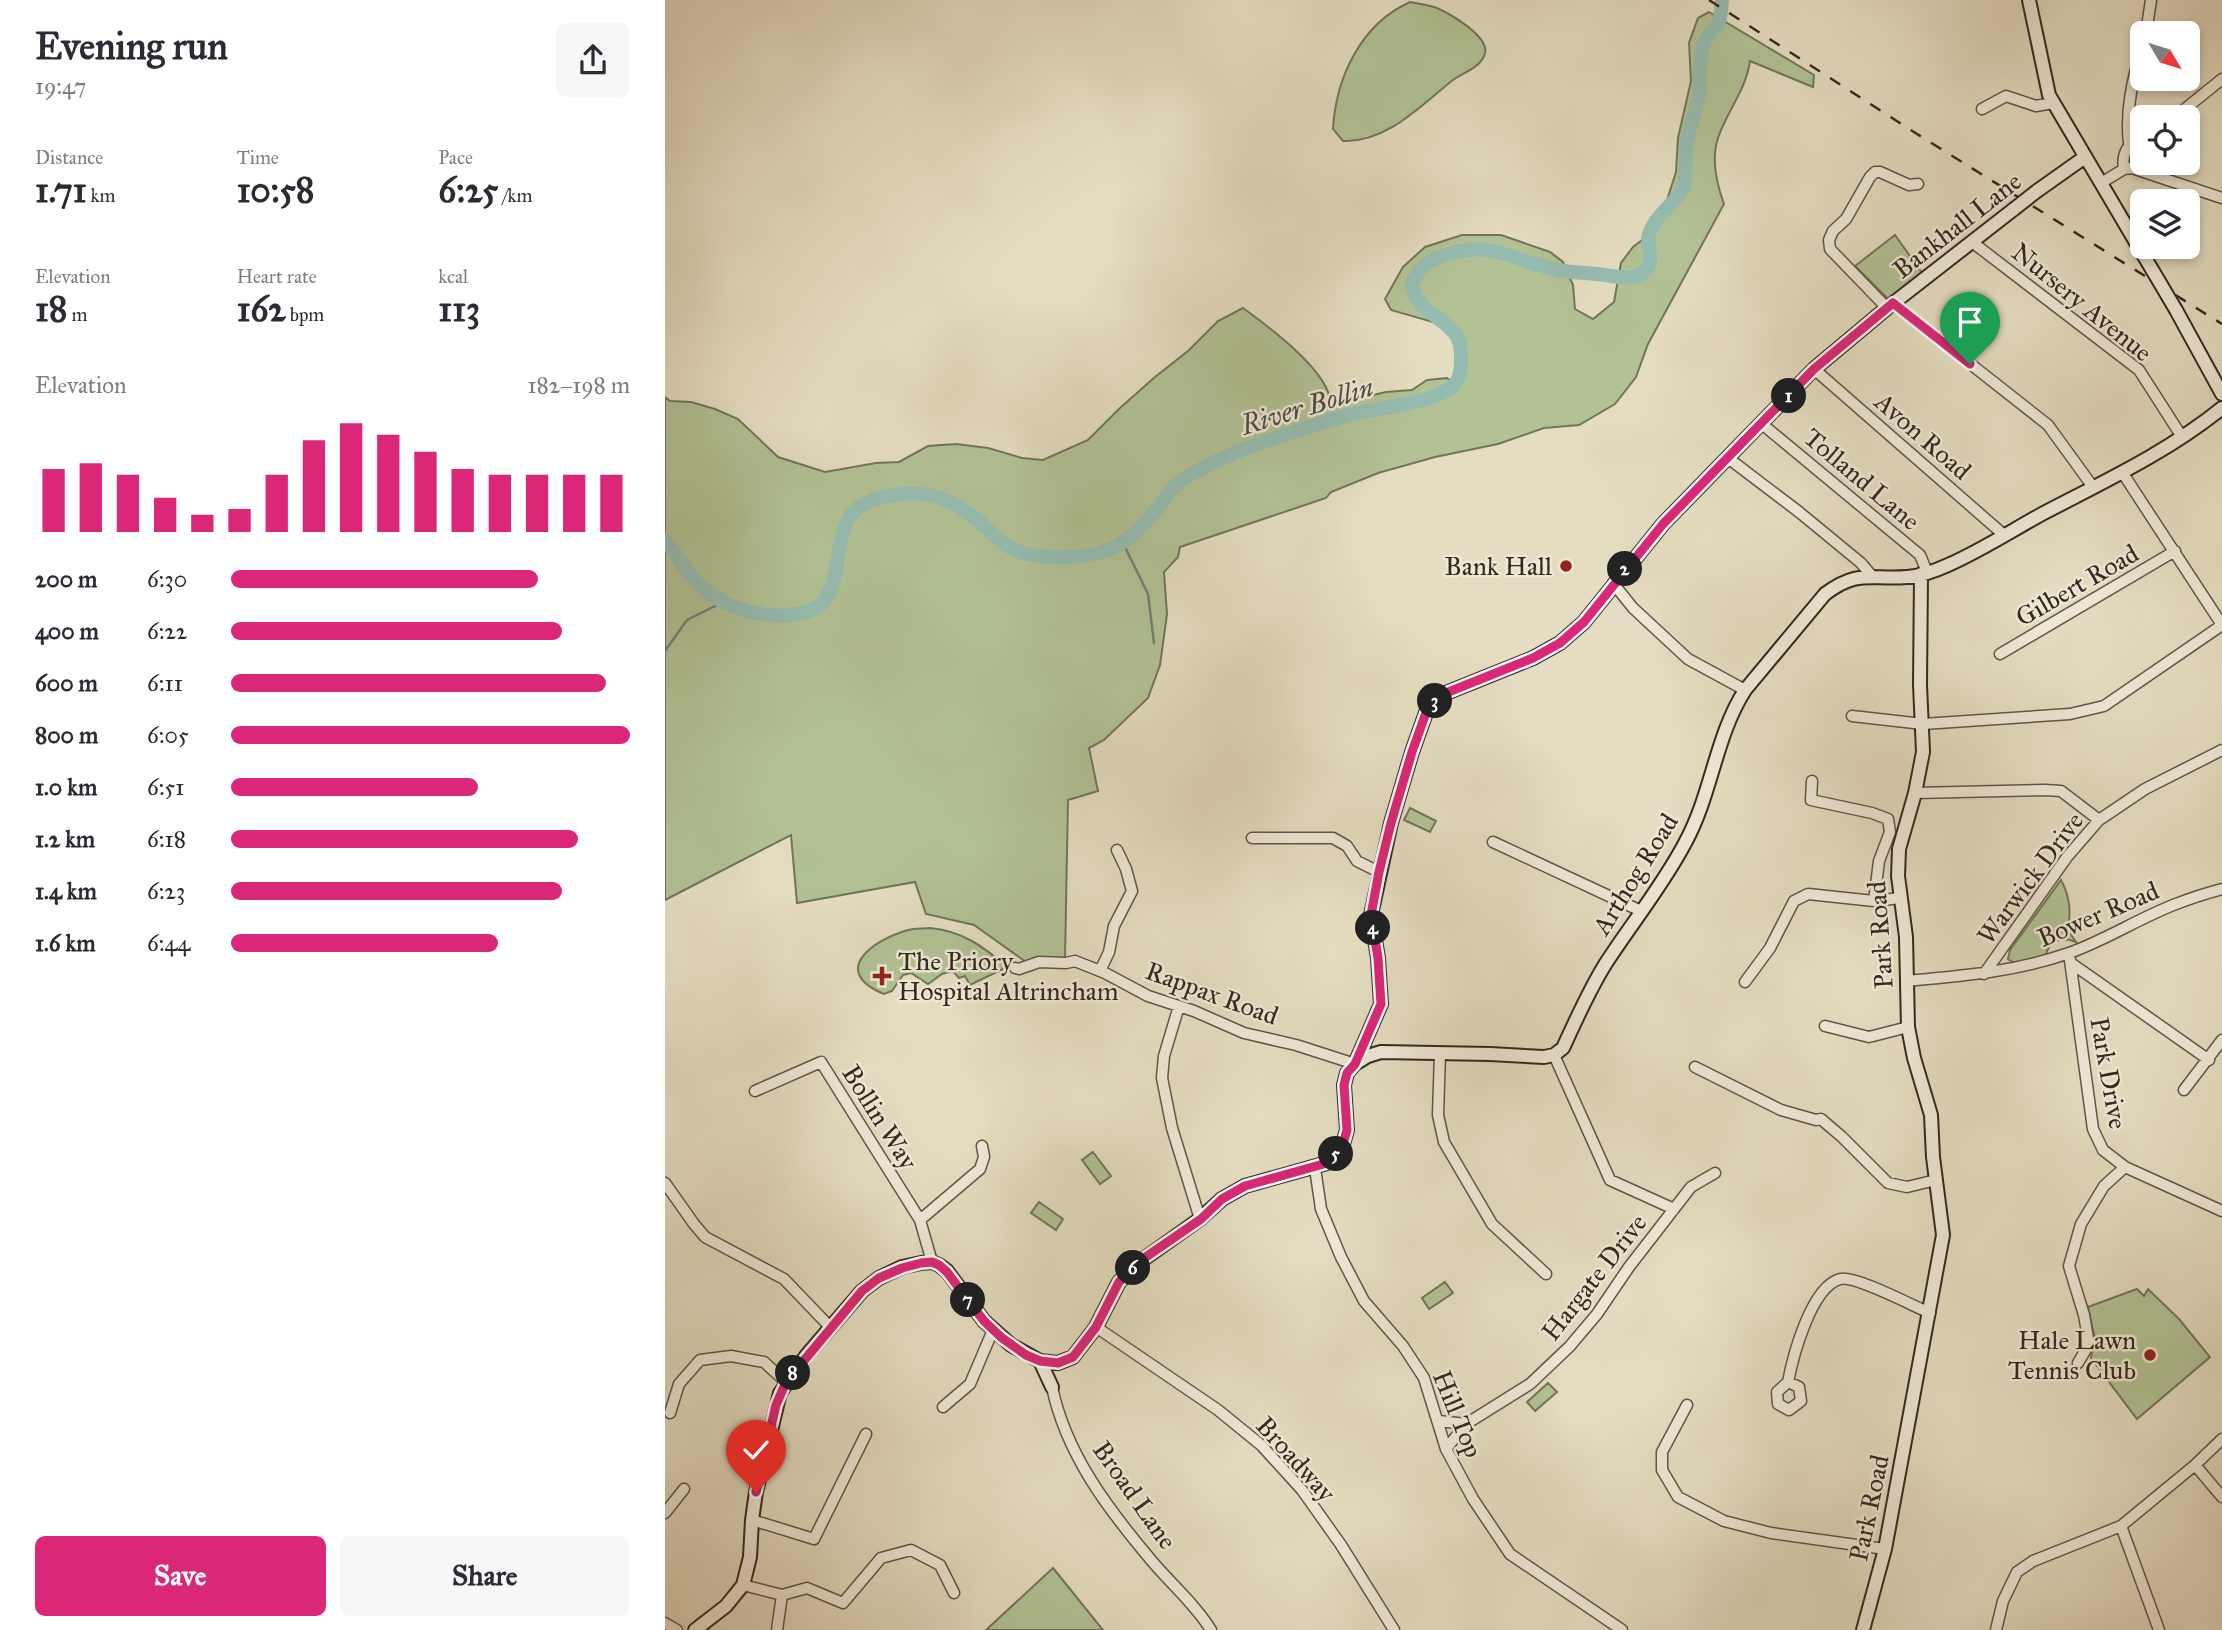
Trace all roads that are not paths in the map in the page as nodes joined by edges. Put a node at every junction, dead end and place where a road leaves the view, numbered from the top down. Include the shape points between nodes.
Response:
1 (2029, 0) edge
2 (2151, 0) edge
3 (2148, 21) edge
4 (2222, 79) edge
5 (2132, 91) edge
6 (2053, 103) junction
7 (2190, 105) edge
8 (1988, 108) dead end
9 (2129, 143) joint
10 (2085, 157) junction
11 (2125, 169) junction
12 (2101, 183) junction
13 (1918, 184) dead end
14 (2222, 198) edge
15 (1972, 242) junction
16 (1890, 306) junction
17 (1814, 369) junction
18 (2222, 394) edge
19 (2222, 408) edge
20 (1762, 424) junction
21 (2182, 437) junction
22 (1728, 458) junction
23 (2122, 472) junction
24 (2094, 487) junction
25 (2004, 535) junction
26 (2175, 551) junction
27 (1924, 573) junction
28 (1871, 575) junction
29 (1613, 583) junction
30 (2222, 625) edge
31 (2000, 654) dead end
32 (1745, 690) junction
33 (1852, 716) dead end
34 (1923, 723) junction
35 (2222, 750) edge
36 (1812, 781) dead end
37 (1915, 793) junction
38 (2099, 820) junction
39 (1252, 838) dead end
40 (1493, 842) dead end
41 (1117, 850) dead end
42 (1379, 872) junction
43 (2222, 889) edge
44 (1900, 898) junction
45 (1874, 901) junction
46 (1641, 911) junction
47 (2070, 958) junction
48 (1015, 968) dead end
49 (1100, 971) junction
50 (1984, 974) junction
51 (1906, 981) junction
52 (1745, 982) dead end
53 (1179, 1006) junction
54 (1825, 1026) dead end
55 (1908, 1027) junction
56 (2222, 1040) edge
57 (1440, 1053) junction
58 (1555, 1055) junction
59 (2209, 1060) junction
60 (1355, 1064) junction
61 (1695, 1067) dead end
62 (2184, 1090) dead end
63 (755, 1091) dead end
64 (982, 1146) dead end
65 (2125, 1167) junction
66 (1315, 1168) junction
67 (1715, 1173) dead end
68 (1936, 1180) junction
69 (665, 1183) edge
70 (1674, 1209) junction
71 (2222, 1211) edge
72 (1201, 1219) junction
73 (920, 1220) junction
74 (932, 1262) junction
75 (1546, 1274) dead end
76 (1930, 1313) junction
77 (1096, 1327) junction
78 (831, 1328) junction
79 (993, 1330) junction
80 (1073, 1357) junction
81 (1040, 1361) junction
82 (2078, 1363) dead end
83 (786, 1382) junction
84 (1789, 1382) dead end
85 (1052, 1387) junction
86 (1687, 1405) dead end
87 (943, 1407) dead end
88 (670, 1413) dead end
89 (1439, 1421) junction
90 (1466, 1424) junction
91 (866, 1434) dead end
92 (2222, 1439) edge
93 (1446, 1449) junction
94 (2195, 1465) junction
95 (684, 1489) dead end
96 (2222, 1497) edge
97 (665, 1513) edge
98 (752, 1520) junction
99 (2121, 1526) junction
100 (1885, 1549) junction
101 (743, 1585) junction
102 (954, 1593) dead end
103 (782, 1595) junction
104 (665, 1623) edge
105 (677, 1630) edge
106 (695, 1630) edge
107 (777, 1630) edge
108 (1211, 1630) edge
109 (1394, 1630) edge
110 (1622, 1630) edge
111 (1863, 1630) edge
112 (1996, 1630) edge
113 (2159, 1630) edge

1 - 6 street
2 - 3 street
4 - 7 street
5 - 9 street
6 - 8 street via 2036,106 2006,96
6 - 10 street
9 - 11 street
10 - 12 street
10 - 15 street, Bankhall Lane, bridge
11 - 12 street
11 - 14 street via 2141,170
12 - 18 street, bridge
13 - 16 street via 1875,172 1829,240 1830,249
15 - 16 street, Bankhall Lane
15 - 21 street, Nursery Avenue via 2139,370
16 - 17 street, Bankhall Lane
16 - 24 street via 2048,425
17 - 20 street, Bankhall Lane
17 - 25 street, Avon Road
19 - 21 street
20 - 22 street, Bankhall Lane
20 - 27 street, Tolland Lane via 1920,555
21 - 23 street
22 - 28 street via 1800,512
22 - 29 street, Bankhall Lane
23 - 24 street
23 - 26 street
24 - 25 street
25 - 27 street
26 - 30 street
26 - 31 street, Gilbert Road
27 - 28 street, Arthog Road
27 - 34 street, Park Road
28 - 32 street, Arthog Road via 1825,594
29 - 32 street via 1640,616 1688,659
29 - 42 street, Bankhall Lane via 1584,622 1560,643 1441,695 1427,710
30 - 34 street via 2104,706 2070,714
32 - 46 street, Arthog Road via 1721,738 1692,830
33 - 34 street
34 - 37 street, Park Road
35 - 38 street, Warwick Drive via 2145,789
36 - 45 street via 1811,800 1888,819 1890,832 1879,861
37 - 38 street via 2061,791
37 - 44 street, Park Road via 1899,849
38 - 50 street, Warwick Drive via 2067,857
39 - 42 street via 1333,838 1347,846 1357,861
40 - 46 street
41 - 49 street via 1132,891 1114,926
42 - 60 street, Bankhall Lane via 1371,915 1381,1004
43 - 47 street, Bower Road via 2175,904
44 - 45 street
44 - 51 street, Park Road
45 - 52 street via 1808,894 1794,901 1770,948
46 - 58 street, Arthog Road via 1604,966 1563,1048
47 - 50 street, Bower Road
47 - 59 street
47 - 65 street, Park Drive via 2093,1129 2103,1150
48 - 49 street, Rappax Road via 1075,961
49 - 53 street, Rappax Road
50 - 51 street, Bower Road
51 - 55 street, Park Road
53 - 60 street, Rappax Road via 1244,1032
53 - 72 street via 1162,1078 1172,1128
54 - 55 street via 1869,1037
55 - 68 street, Park Road via 1931,1115
56 - 59 street
57 - 58 street
57 - 60 street via 1381,1052
57 - 75 street via 1438,1115 1444,1142 1492,1224
58 - 70 street via 1610,1180
59 - 62 street
60 - 66 street, Bankhall Lane via 1344,1085 1347,1130 1343,1144 1327,1163
61 - 68 street via 1781,1110 1821,1119 1888,1182 1907,1188
63 - 73 street, Bollin Way via 821,1062
64 - 73 street via 983,1161 974,1175
65 - 71 street, Park Drive
65 - 82 street via 2104,1186 2081,1224 2069,1266 2089,1344
66 - 72 street, Bankhall Lane via 1245,1186
66 - 89 street, Hill Top via 1321,1209 1341,1257 1364,1301 1424,1378
67 - 70 street, Hargate Drive via 1691,1187
68 - 76 street, Park Road via 1943,1235
69 - 78 street via 705,1237 784,1279
70 - 90 street, Hargate Drive via 1570,1346 1530,1384
72 - 77 street, Bankhall Lane via 1140,1261 1119,1282
73 - 74 street, Bollin Way
74 - 78 street via 879,1278
74 - 79 street via 947,1272
76 - 84 street via 1841,1278 1825,1287 1813,1307 1793,1357
76 - 100 street, Park Road
77 - 80 street, Bankhall Lane
77 - 109 street, Broadway via 1261,1444 1303,1490
78 - 83 street
79 - 81 street
79 - 87 street via 970,1384
80 - 81 street via 1058,1363
80 - 85 street, Bankhall Lane
81 - 85 street, Broad Lane
83 - 88 street via 764,1362 731,1356 700,1360 679,1384
83 - 98 street via 776,1405
85 - 108 street, Broad Lane via 1063,1426 1093,1485
86 - 100 street via 1662,1452 1662,1470 1678,1497 1735,1524
89 - 90 street
89 - 93 street, Hill Top
90 - 93 street, Hargate Drive
91 - 98 street via 814,1539
92 - 94 street
93 - 110 street, Hill Top via 1510,1554
94 - 96 street
94 - 99 street
95 - 97 street
98 - 101 street
99 - 112 street via 2033,1561 2017,1572
99 - 113 street
100 - 111 street, Park Road
101 - 103 street
101 - 106 street via 726,1606
102 - 103 street via 940,1566 911,1550 881,1558 843,1603 807,1588
103 - 107 street
104 - 105 street

